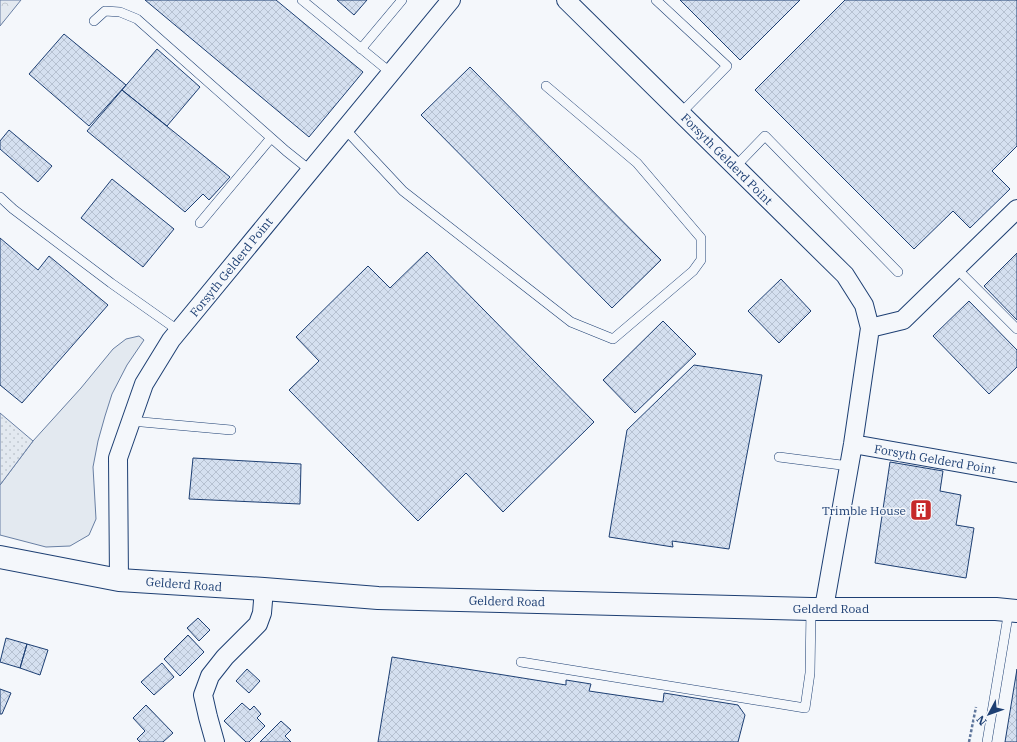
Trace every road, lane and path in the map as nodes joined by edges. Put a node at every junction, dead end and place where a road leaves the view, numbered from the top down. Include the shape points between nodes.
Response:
1 (302, 0) edge
2 (402, 0) edge
3 (451, 0) edge
4 (566, 0) edge
5 (656, 0) edge
6 (94, 21) dead end
7 (362, 49) junction
8 (391, 73) junction
9 (546, 86) dead end
10 (680, 113) junction
11 (345, 129) junction
12 (271, 138) junction
13 (735, 167) junction
14 (310, 171) junction
15 (0, 198) edge
16 (1017, 209) edge
17 (200, 223) dead end
18 (956, 268) junction
19 (898, 272) dead end
20 (870, 328) junction
21 (1017, 329) edge
22 (179, 331) junction
23 (131, 421) junction
24 (231, 430) dead end
25 (853, 444) junction
26 (779, 458) dead end
27 (849, 466) junction
28 (1017, 473) edge
29 (0, 557) edge
30 (119, 580) junction
31 (264, 589) junction
32 (818, 608) junction
33 (1013, 610) edge
34 (521, 662) dead end
35 (215, 742) edge
36 (987, 742) edge

1 - 7 lane
2 - 7 lane
3 - 8 street, Forsyth Gelderd Point
4 - 10 street, Forsyth Gelderd Point
5 - 10 lane via 727,66
6 - 12 lane via 105,11 120,12 137,19
7 - 8 lane
8 - 11 street, Forsyth Gelderd Point
9 - 11 lane via 637,163 701,238 700,260 693,272 613,339 571,322 404,191
10 - 13 street, Forsyth Gelderd Point
11 - 14 street, Forsyth Gelderd Point
12 - 14 lane
12 - 17 lane
13 - 19 lane via 765,136
13 - 20 street, Forsyth Gelderd Point via 845,275 864,305
14 - 22 street, Forsyth Gelderd Point
15 - 22 lane
16 - 18 street
18 - 20 street via 903,320
18 - 21 lane
20 - 25 street, Forsyth Gelderd Point
22 - 23 street, Forsyth Gelderd Point via 144,384
23 - 24 lane
23 - 30 street, Forsyth Gelderd Point via 118,458
25 - 27 street, Forsyth Gelderd Point
25 - 28 street, Forsyth Gelderd Point
26 - 27 lane
27 - 32 street, Forsyth Gelderd Point
29 - 30 main road, Gelderd Road
30 - 31 main road, Gelderd Road
31 - 32 main road, Gelderd Road via 378,598
31 - 35 street via 262,613 258,624 210,676 204,695
32 - 33 main road, Gelderd Road
32 - 34 lane via 805,708
33 - 36 lane

